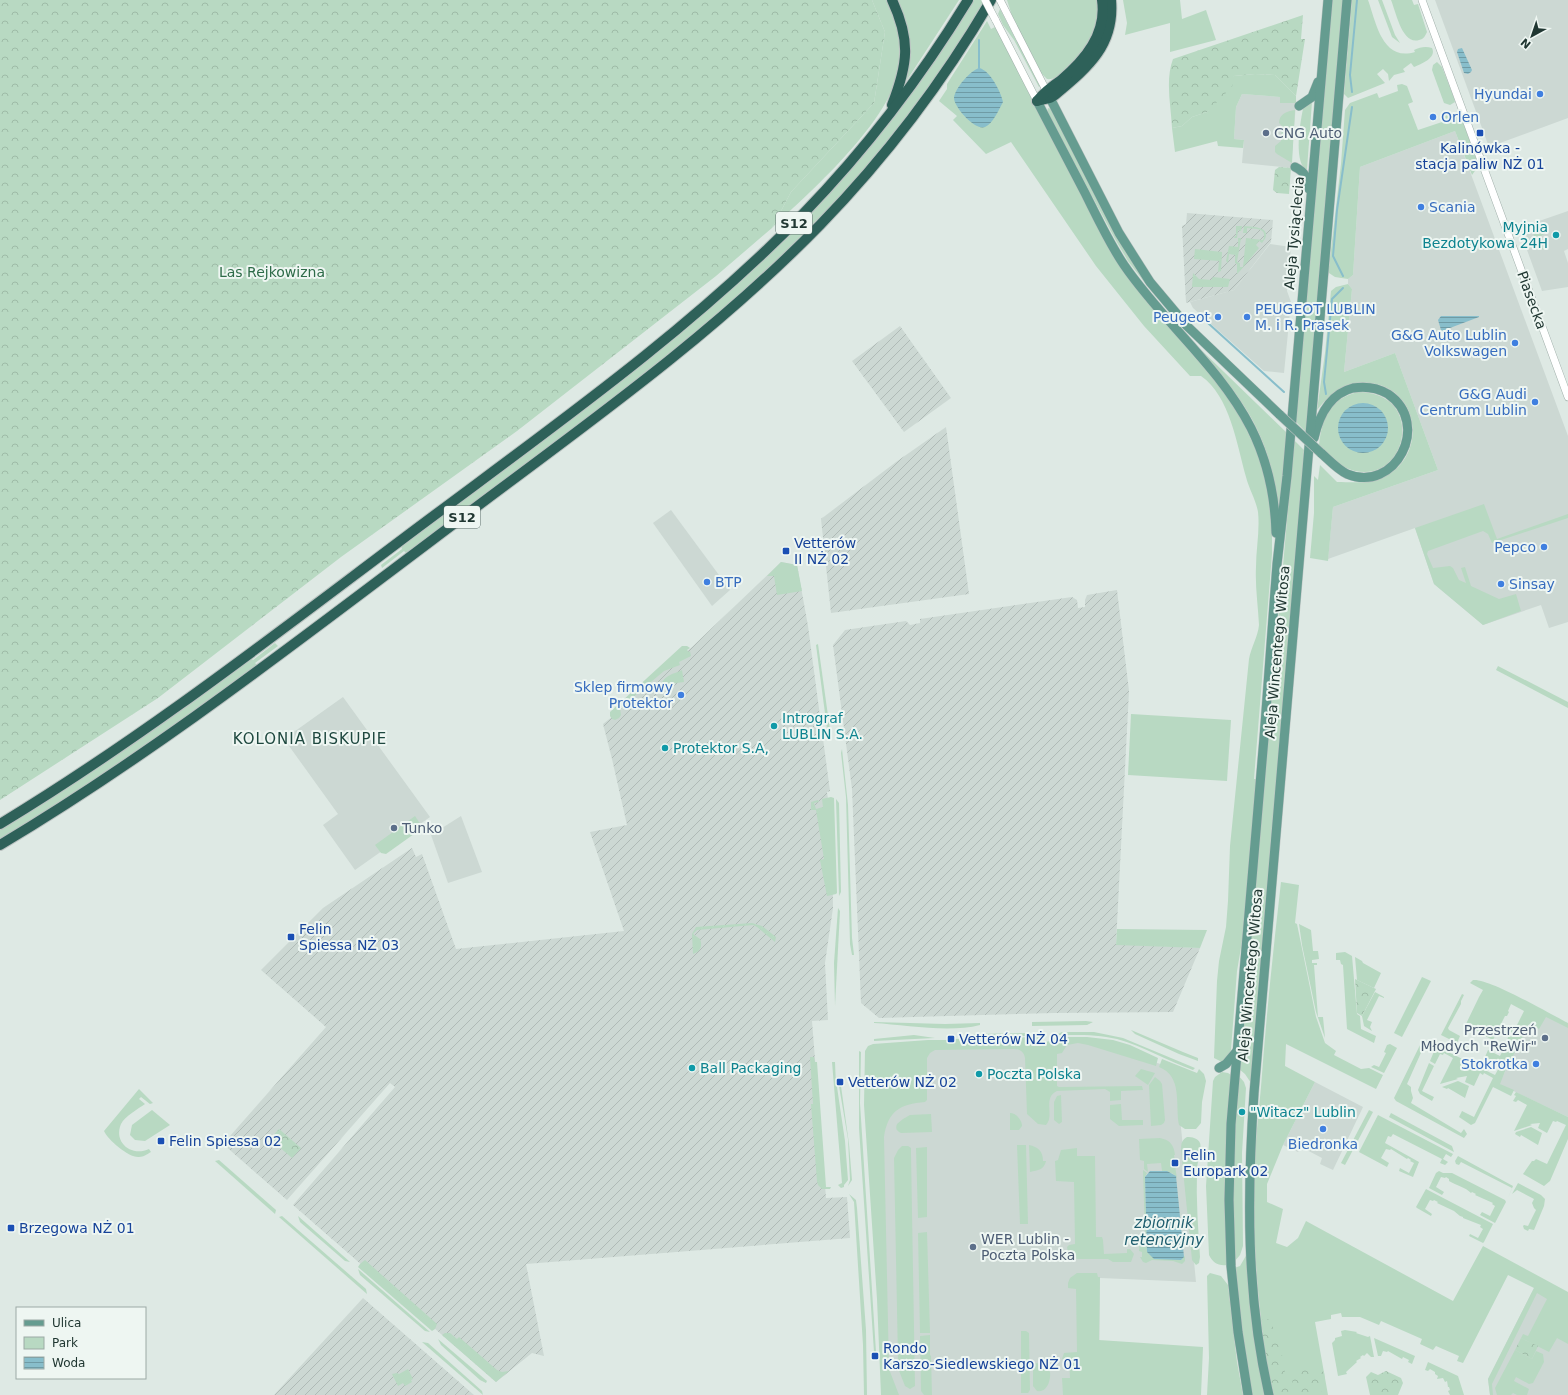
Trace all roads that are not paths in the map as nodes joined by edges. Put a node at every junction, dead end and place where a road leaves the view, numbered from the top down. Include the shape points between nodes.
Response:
1 (892, 0) edge
2 (968, 0) edge
3 (986, 0) edge
4 (991, 0) edge
5 (1102, 0) edge
6 (1110, 0) edge
7 (1328, 0) edge
8 (1347, 0) edge
9 (1422, 0) edge
10 (1001, 3) edge
11 (1322, 70) junction
12 (1048, 94) junction
13 (1037, 101) junction
14 (1299, 106) dead end
15 (887, 118) junction
16 (1295, 167) dead end
17 (1310, 213) junction
18 (1568, 397) edge
19 (1308, 460) junction
20 (1277, 564) junction
21 (0, 824) edge
22 (0, 845) edge
23 (1237, 1051) junction
24 (1219, 1068) dead end
25 (1248, 1395) edge
26 (1269, 1395) edge

1 - 15 highway via 902,27 906,56 903,77
2 - 15 highway, S12 via 936,51
3 - 13 street, bridge
4 - 22 highway, S12 via 929,96 872,168 806,239 714,323 614,403 204,710 94,786
5 - 12 highway via 1102,21 1093,45
6 - 12 highway via 1109,28 1098,54 1076,77
7 - 11 main road, Aleja Tysiąclecia
8 - 19 main road
9 - 18 street, Piasecka
10 - 12 street
11 - 14 main road via 1312,97
11 - 17 main road, Aleja Tysiąclecia
12 - 13 highway
12 - 19 main road, bridge via 1119,233 1150,282 1187,326 1280,415 1321,453 1342,471 1354,476 1367,477 1384,471 1396,462 1403,451 1408,433 1405,416 1394,400 1382,391 1362,387 1348,390 1332,399 1323,411 1315,431
13 - 20 main road via 1122,262 1147,296 1222,383 1251,428 1262,455 1274,500
15 - 21 highway, S12 via 833,182 775,242 707,303 628,368 182,704 97,763
16 - 17 main road via 1304,172 1306,177
17 - 20 main road, Aleja Tysiąclecia
19 - 26 main road, Aleja Wincentego Witosa via 1249,1174 1252,1284
20 - 23 main road, Aleja Wincentego Witosa
23 - 24 main road
23 - 25 main road, Aleja Wincentego Witosa via 1230,1155 1229,1232 1234,1306

